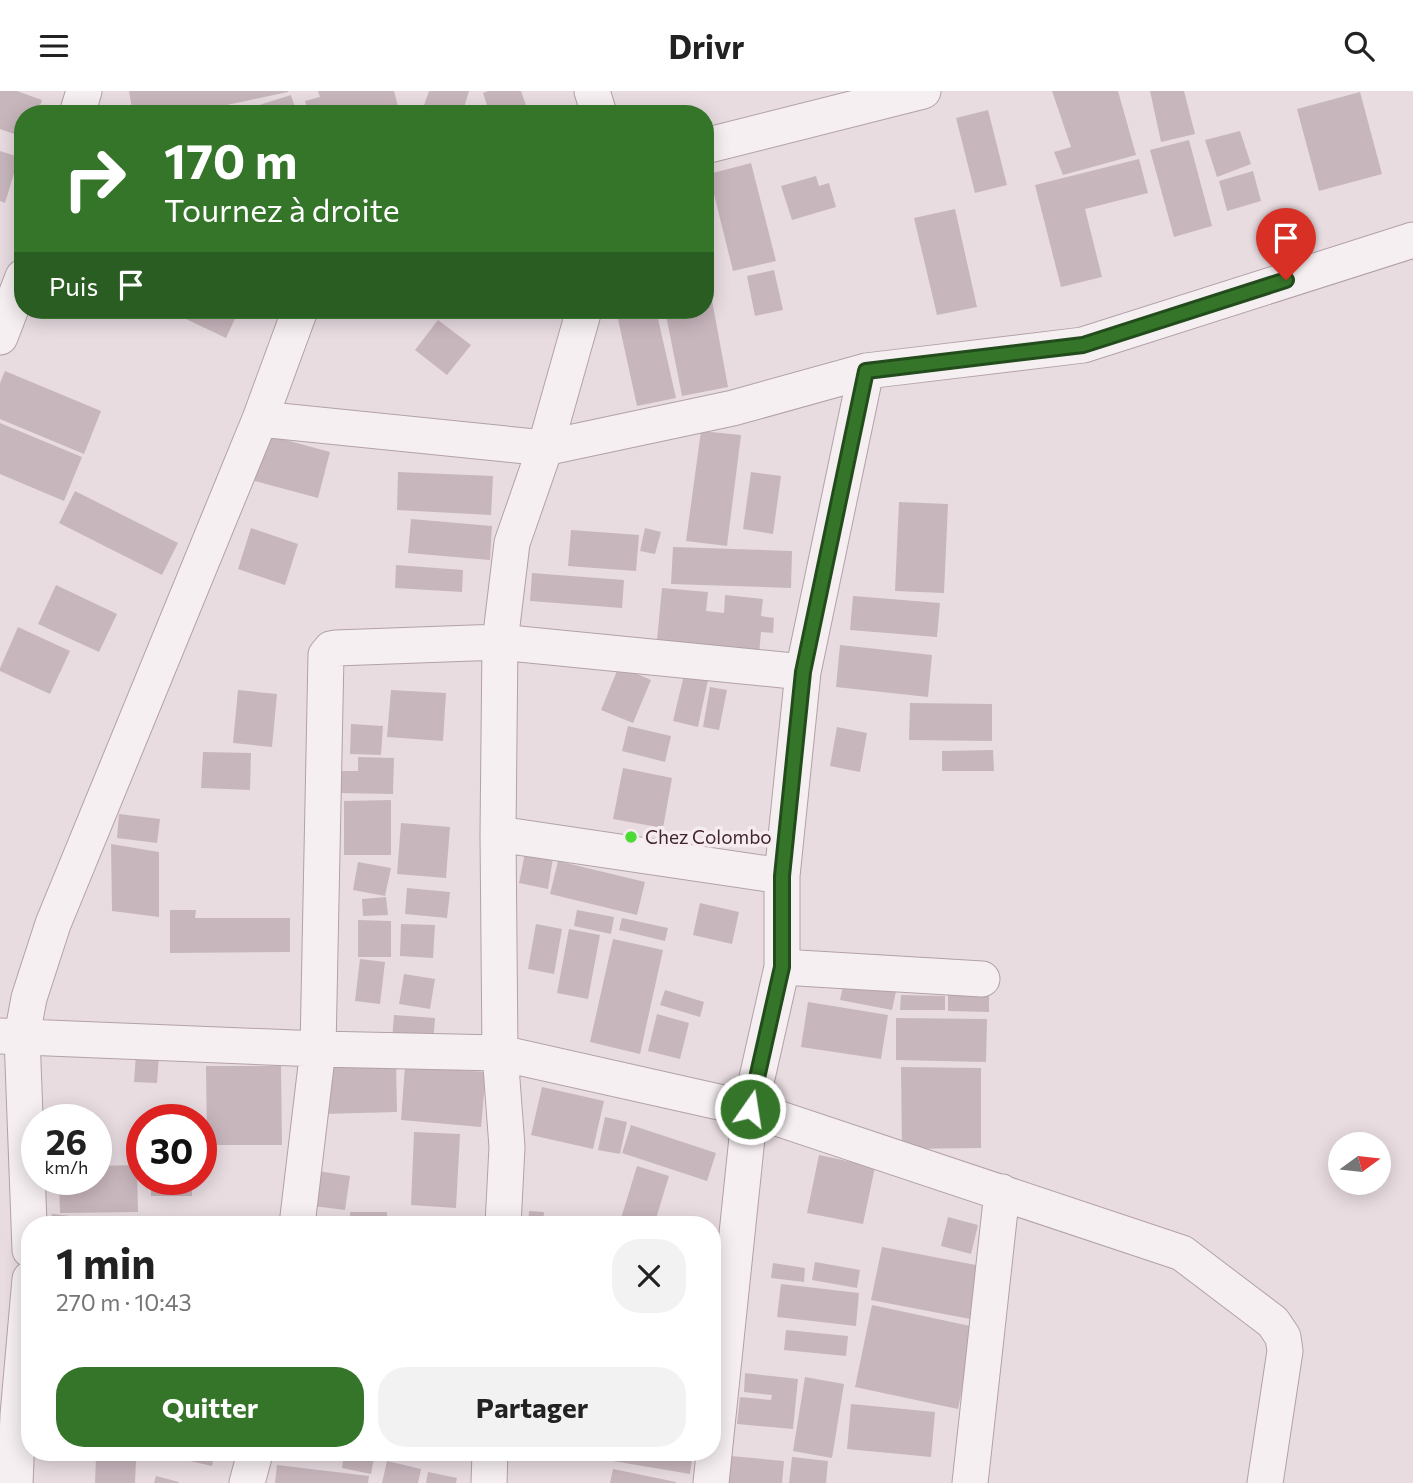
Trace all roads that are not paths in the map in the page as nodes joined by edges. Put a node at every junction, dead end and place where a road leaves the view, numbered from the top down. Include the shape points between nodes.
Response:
1 (923, 91) edge
2 (871, 98) edge
3 (714, 143) edge
4 (1413, 240) edge
5 (14, 302) edge
6 (297, 319) edge
7 (581, 319) edge
8 (0, 337) edge
9 (866, 371) junction
10 (260, 419) junction
11 (545, 448) junction
12 (500, 642) junction
13 (803, 672) junction
14 (498, 834) junction
15 (782, 876) junction
16 (782, 967) junction
17 (982, 979) dead end
18 (11, 1036) edge
19 (318, 1049) junction
20 (500, 1053) junction
21 (750, 1109) junction
22 (1002, 1192) junction
23 (27, 1216) edge
24 (299, 1216) edge
25 (503, 1216) edge
26 (21, 1337) edge
27 (721, 1387) edge
28 (9, 1415) edge
29 (253, 1461) edge
30 (490, 1461) edge
31 (713, 1461) edge
32 (15, 1483) edge
33 (247, 1483) edge
34 (489, 1483) edge
35 (711, 1483) edge
36 (970, 1483) edge
37 (1265, 1483) edge

1 - 2 street
2 - 3 street
4 - 9 street via 1083,345
5 - 8 street
6 - 10 street
7 - 11 street
9 - 11 street via 733,408
9 - 13 street
10 - 11 street
10 - 18 street
11 - 12 street via 512,543
12 - 13 street
12 - 14 street
12 - 19 street via 336,648 326,655
13 - 15 street
14 - 15 street
14 - 20 street
15 - 16 street
16 - 17 street
16 - 21 street
18 - 19 street
18 - 23 street
19 - 20 street
19 - 24 street
20 - 21 street
20 - 25 street via 507,1147
21 - 22 street
21 - 27 street
22 - 36 street
22 - 37 street via 1182,1253 1273,1322 1283,1337 1285,1351
26 - 28 street
28 - 32 street
29 - 33 street
30 - 34 street
31 - 35 street

